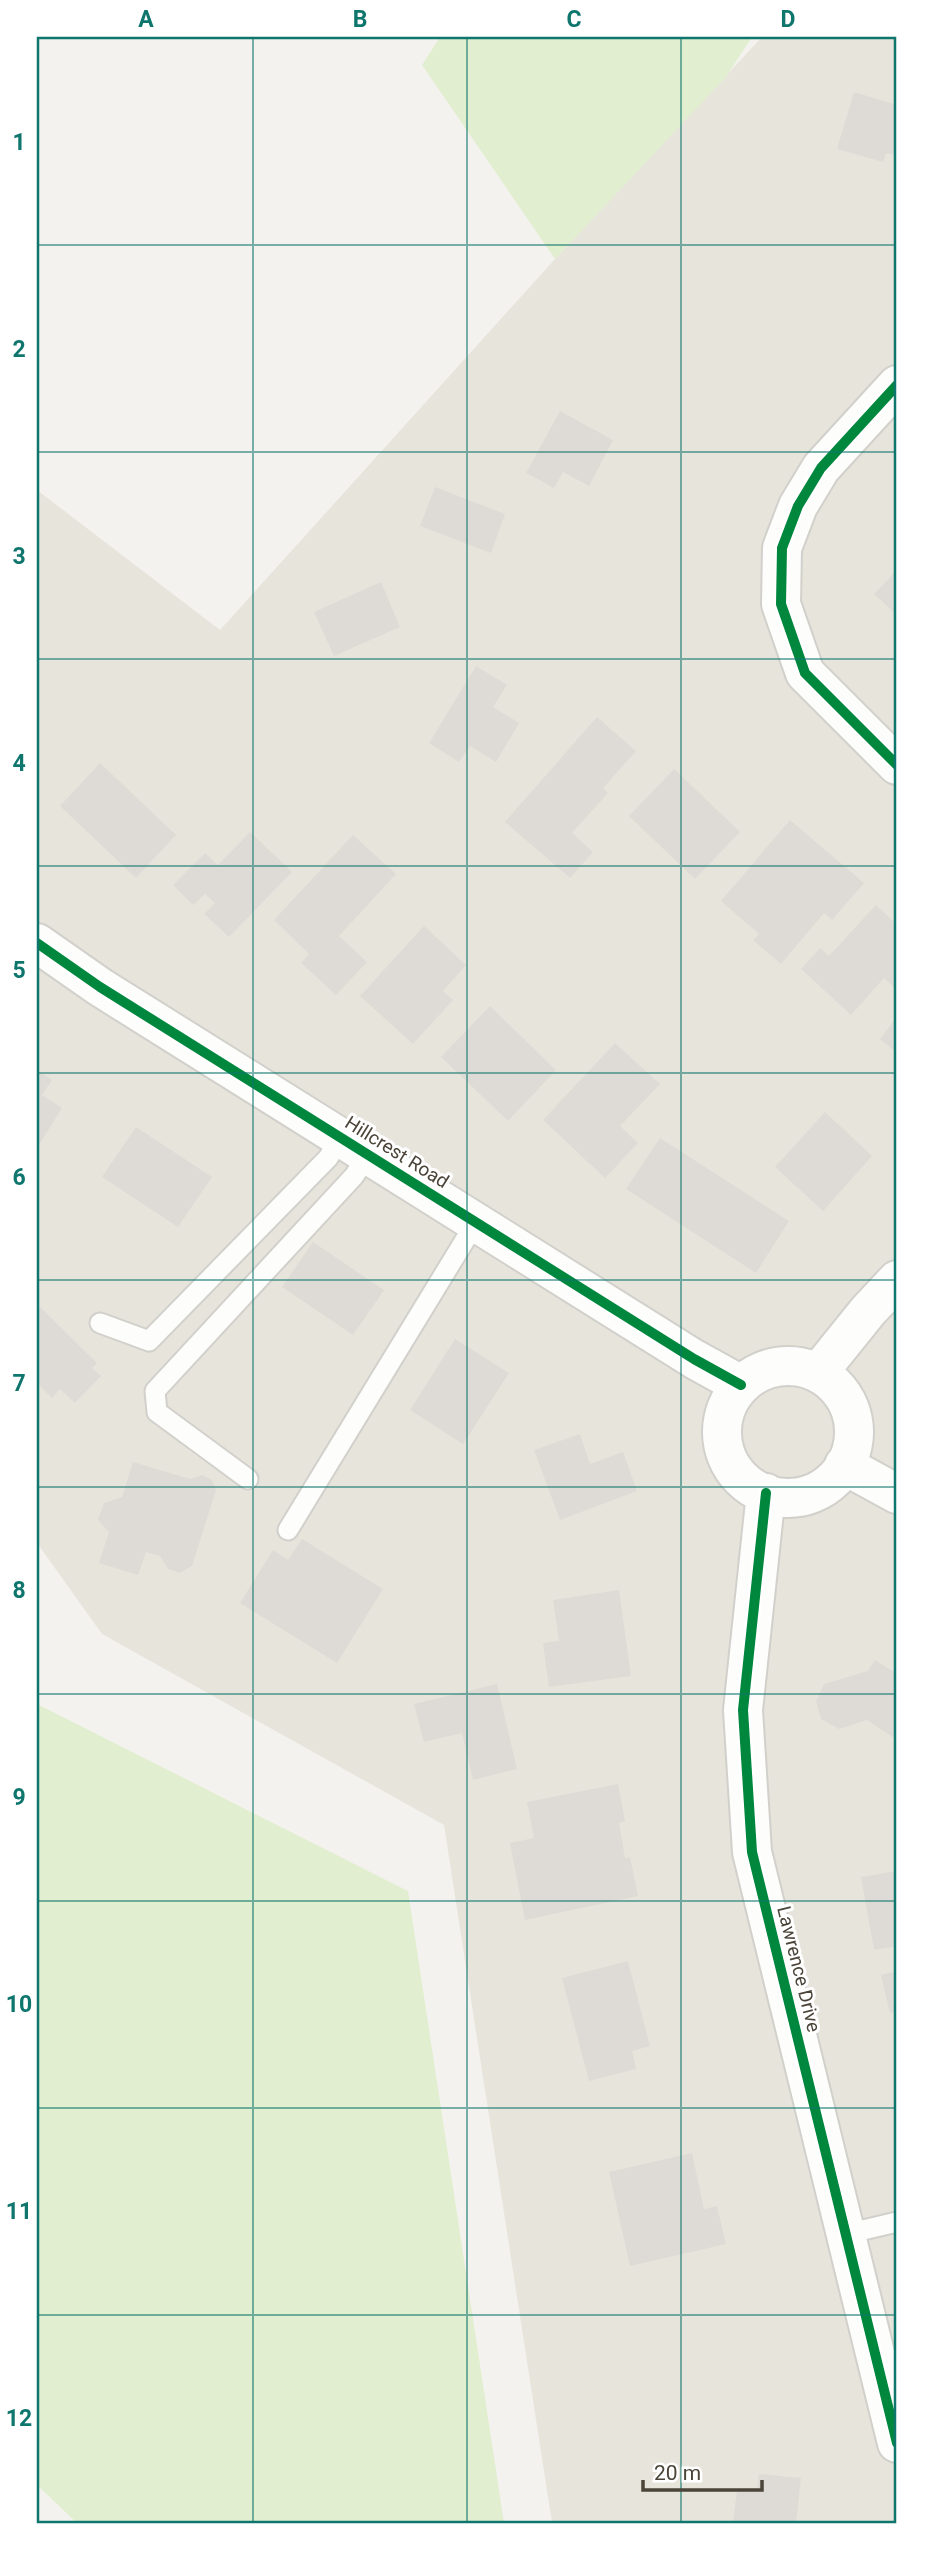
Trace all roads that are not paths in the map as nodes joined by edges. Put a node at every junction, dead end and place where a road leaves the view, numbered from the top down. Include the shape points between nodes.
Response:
1 (897, 385) edge
2 (897, 765) edge
3 (37, 943) edge
4 (355, 1146) junction
5 (477, 1222) junction
6 (897, 1280) edge
7 (100, 1323) dead end
8 (818, 1373) junction
9 (741, 1385) junction
10 (844, 1465) junction
11 (248, 1479) dead end
12 (766, 1493) junction
13 (897, 1494) edge
14 (288, 1530) dead end
15 (897, 2222) edge
16 (846, 2234) junction
17 (897, 2444) edge

1 - 2 street via 821,468 798,506 782,548 781,604 805,673
3 - 4 street, Hillcrest Road
4 - 5 street, Hillcrest Road
4 - 7 lane via 328,1158 149,1341
4 - 11 lane via 354,1176 155,1391 157,1412
5 - 9 street, Hillcrest Road
5 - 14 lane
6 - 8 street
8 - 9 street via 782,1366 760,1372
8 - 10 street via 836,1386 849,1405 855,1428 852,1451
9 - 12 street via 726,1412 723,1442 730,1464 744,1482
10 - 12 street via 821,1490 799,1498
10 - 13 street
12 - 16 street, Lawrence Drive via 743,1710 752,1852
15 - 16 lane
16 - 17 street, Lawrence Drive

